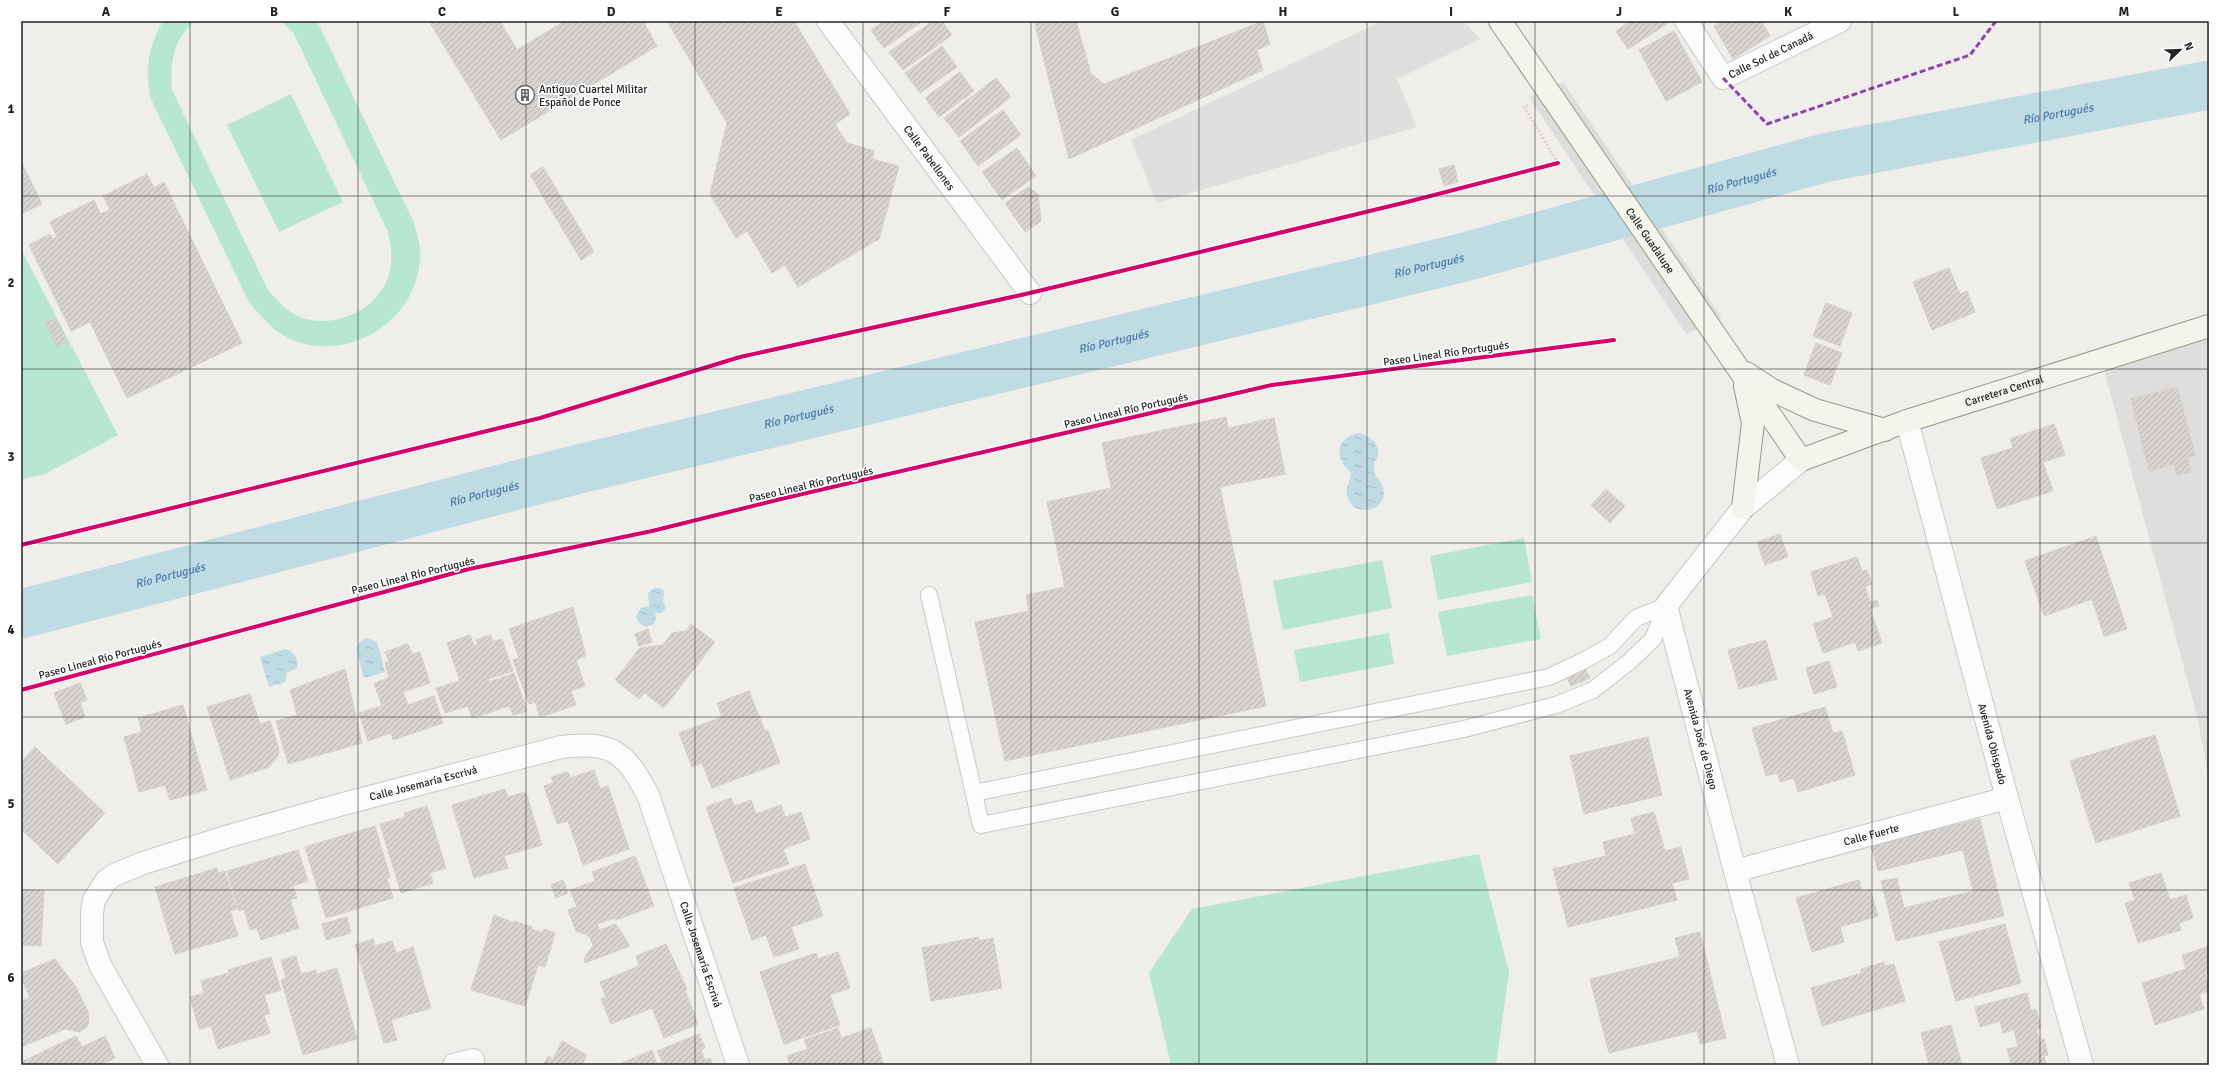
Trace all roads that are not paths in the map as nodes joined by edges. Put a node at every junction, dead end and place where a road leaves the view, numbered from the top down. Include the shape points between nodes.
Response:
1 (828, 21) edge
2 (1686, 21) edge
3 (1840, 21) edge
4 (1505, 28) edge
5 (1030, 293) dead end
6 (2209, 326) edge
7 (1740, 369) junction
8 (1907, 421) junction
9 (1885, 430) junction
10 (1801, 460) junction
11 (1743, 508) junction
12 (929, 595) dead end
13 (1666, 606) junction
14 (974, 793) junction
15 (2007, 798) junction
16 (1735, 871) junction
17 (157, 1065) edge
18 (738, 1065) edge
19 (1788, 1065) edge
20 (2082, 1065) edge

1 - 5 street, Calle Pabellones
2 - 3 street, Calle Sol de Canadá via 1723,78
4 - 7 street, Calle Guadalupe
6 - 8 street, Carretera Central
7 - 9 street via 1772,390 1816,410
7 - 10 street, Calle Guadalupe
7 - 11 street via 1751,406 1753,423
8 - 9 street, Carretera Central
8 - 15 street, Avenida Obispado
9 - 10 street, Carretera Central
10 - 11 street
11 - 13 street
12 - 14 lane
13 - 14 lane via 1636,618 1610,646 1549,678
13 - 14 lane via 1653,638 1629,662 1592,690 1556,705 1464,729 981,825
13 - 16 street, Avenida José de Diego
15 - 16 street, Calle Fuerte
15 - 20 street, Avenida Obispado
16 - 19 street, Avenida José de Diego
17 - 18 street, Calle Josemaría Escrivá via 100,965 92,942 94,900 106,881 114,875 143,863 339,805 561,748 596,745 614,751 627,762 648,795

